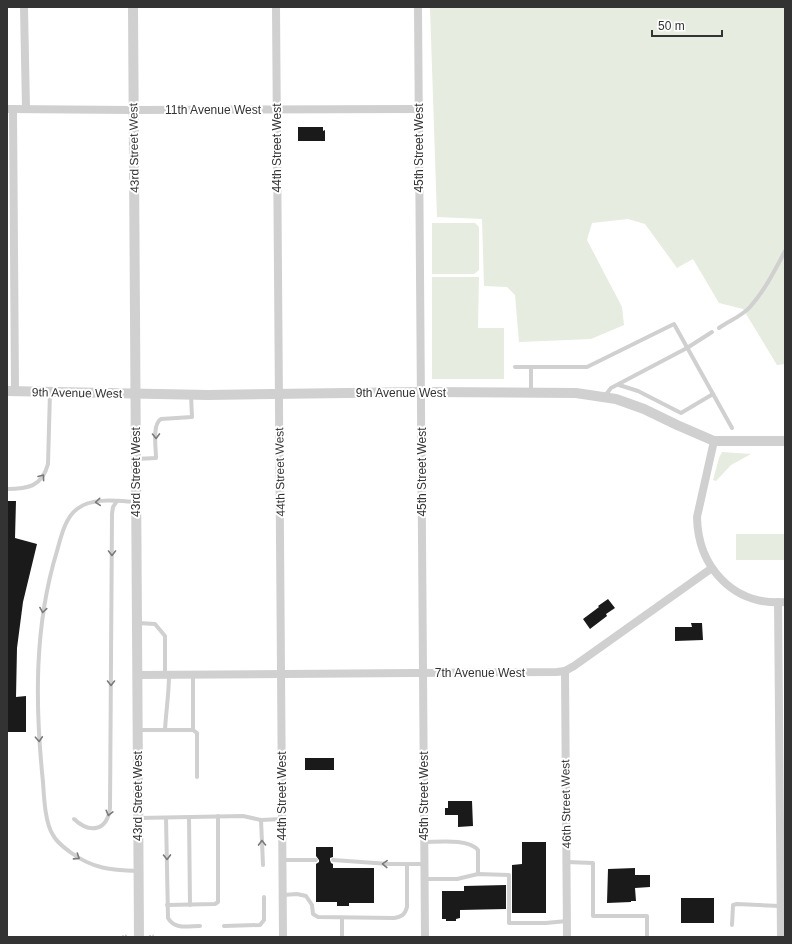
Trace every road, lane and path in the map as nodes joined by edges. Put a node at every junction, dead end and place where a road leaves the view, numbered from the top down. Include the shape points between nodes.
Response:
1 (24, 7) edge
2 (133, 7) edge
3 (276, 7) edge
4 (418, 7) edge
5 (10, 109) edge
6 (26, 109) junction
7 (419, 109) junction
8 (133, 110) junction
9 (277, 110) junction
10 (785, 251) edge
11 (719, 328) dead end
12 (712, 332) dead end
13 (687, 348) junction
14 (515, 367) dead end
15 (531, 367) junction
16 (619, 384) junction
17 (11, 391) edge
18 (50, 392) junction
19 (421, 392) junction
20 (531, 392) junction
21 (136, 394) junction
22 (191, 394) junction
23 (279, 394) junction
24 (714, 394) junction
25 (603, 397) junction
26 (732, 428) dead end
27 (714, 441) junction
28 (785, 441) edge
29 (136, 458) junction
30 (7, 489) edge
31 (117, 502) junction
32 (137, 502) junction
33 (712, 568) junction
34 (782, 602) edge
35 (137, 623) junction
36 (565, 671) junction
37 (423, 673) junction
38 (282, 674) junction
39 (137, 675) junction
40 (167, 675) junction
41 (193, 675) junction
42 (138, 730) junction
43 (165, 730) junction
44 (193, 730) junction
45 (197, 777) dead end
46 (218, 816) junction
47 (189, 817) junction
48 (138, 818) junction
49 (166, 818) junction
50 (74, 819) dead end
51 (282, 819) junction
52 (262, 820) junction
53 (424, 842) junction
54 (282, 860) junction
55 (316, 860) dead end
56 (333, 860) dead end
57 (567, 862) junction
58 (407, 864) junction
59 (424, 864) junction
60 (263, 865) dead end
61 (138, 871) junction
62 (478, 874) junction
63 (424, 879) junction
64 (282, 895) junction
65 (264, 897) dead end
66 (190, 904) junction
67 (168, 905) junction
68 (780, 906) junction
69 (342, 918) junction
70 (567, 921) junction
71 (732, 925) dead end
72 (200, 926) dead end
73 (224, 926) dead end
74 (139, 937) edge
75 (283, 937) edge
76 (342, 937) edge
77 (425, 937) edge
78 (568, 937) edge
79 (647, 937) edge
80 (781, 937) edge

1 - 6 street
2 - 8 street, 43rd Street West
3 - 9 street, 44th Street West
4 - 7 street, 45th Street West
5 - 6 street, 11th Avenue West
5 - 17 street
6 - 8 street, 11th Avenue West
7 - 9 street, 11th Avenue West
7 - 19 street, 45th Street West
8 - 9 street, 11th Avenue West
8 - 21 street, 43rd Street West
9 - 23 street, 44th Street West
10 - 11 lane via 769,281 749,307
12 - 13 lane
13 - 15 lane via 674,324 587,367
13 - 16 lane
13 - 24 lane
14 - 15 lane
15 - 20 lane
16 - 24 lane via 681,413
16 - 25 lane
17 - 18 street, 9th Avenue West
18 - 21 street, 9th Avenue West
30 -> 18 lane via 29,487 45,474 48,464
19 - 20 street, 9th Avenue West
19 - 23 street, 9th Avenue West
19 - 37 street, 45th Street West
20 - 25 street, 9th Avenue West via 576,393
21 - 22 street, 9th Avenue West
21 - 29 street, 43rd Street West
22 - 23 street, 9th Avenue West
22 -> 29 lane via 192,417 159,420 156,426 156,458
23 - 38 street, 44th Street West
24 - 26 lane
25 - 27 street, 9th Avenue West via 644,409
27 - 28 street, 9th Avenue West
27 - 33 street via 697,517 700,544
29 - 32 street, 43rd Street West
31 - 32 lane
31 -> 50 lane via 113,506 112,514 110,808 106,822 98,828 87,828
31 -> 61 lane via 95,502 78,508 68,519 60,539 47,588 40,634 40,745 46,811 50,830 55,838 76,856 95,866
32 - 35 street, 43rd Street West
33 - 34 street via 726,584 742,594 755,599
33 - 36 street, 7th Avenue West
34 - 68 street
35 - 39 street, 43rd Street West
35 - 40 lane via 155,624 165,636
36 - 37 street, 7th Avenue West
36 - 57 street, 46th Street West
37 - 38 street, 7th Avenue West
37 - 53 street, 45th Street West
38 - 41 street, 7th Avenue West
38 - 51 street, 44th Street West
39 - 40 street, 7th Avenue West
39 - 42 street, 43rd Street West
40 - 41 street, 7th Avenue West
40 - 43 lane via 169,690
41 - 44 lane
42 - 43 lane
42 - 48 street, 43rd Street West
43 - 44 lane
44 - 45 lane via 197,733
46 - 47 lane
46 - 52 lane via 243,816
46 - 66 lane via 218,902
47 - 49 lane
47 - 66 lane
48 - 49 lane
48 - 61 street, 43rd Street West
49 -> 67 lane
51 - 52 lane
51 - 54 street, 44th Street West
60 -> 52 lane
53 - 59 street, 45th Street West
53 - 62 lane via 453,842 476,847
54 - 55 lane
54 - 64 street, 44th Street West
58 -> 56 lane
57 - 70 street, 46th Street West
57 - 79 lane via 593,863 592,916 647,916
58 - 59 lane
58 - 69 lane via 406,913 394,918
59 - 63 street, 45th Street West
61 - 74 street, 43rd Street West
62 - 63 lane via 457,879
62 - 70 lane via 509,875 509,923
63 - 77 street, 45th Street West
64 - 69 lane via 306,896 315,916
64 - 75 street, 44th Street West
65 - 73 lane via 264,920 260,925
66 - 67 lane
67 - 72 lane via 168,918 177,927
68 - 71 lane via 737,904 733,906
68 - 80 street
69 - 76 lane
70 - 78 street, 46th Street West

